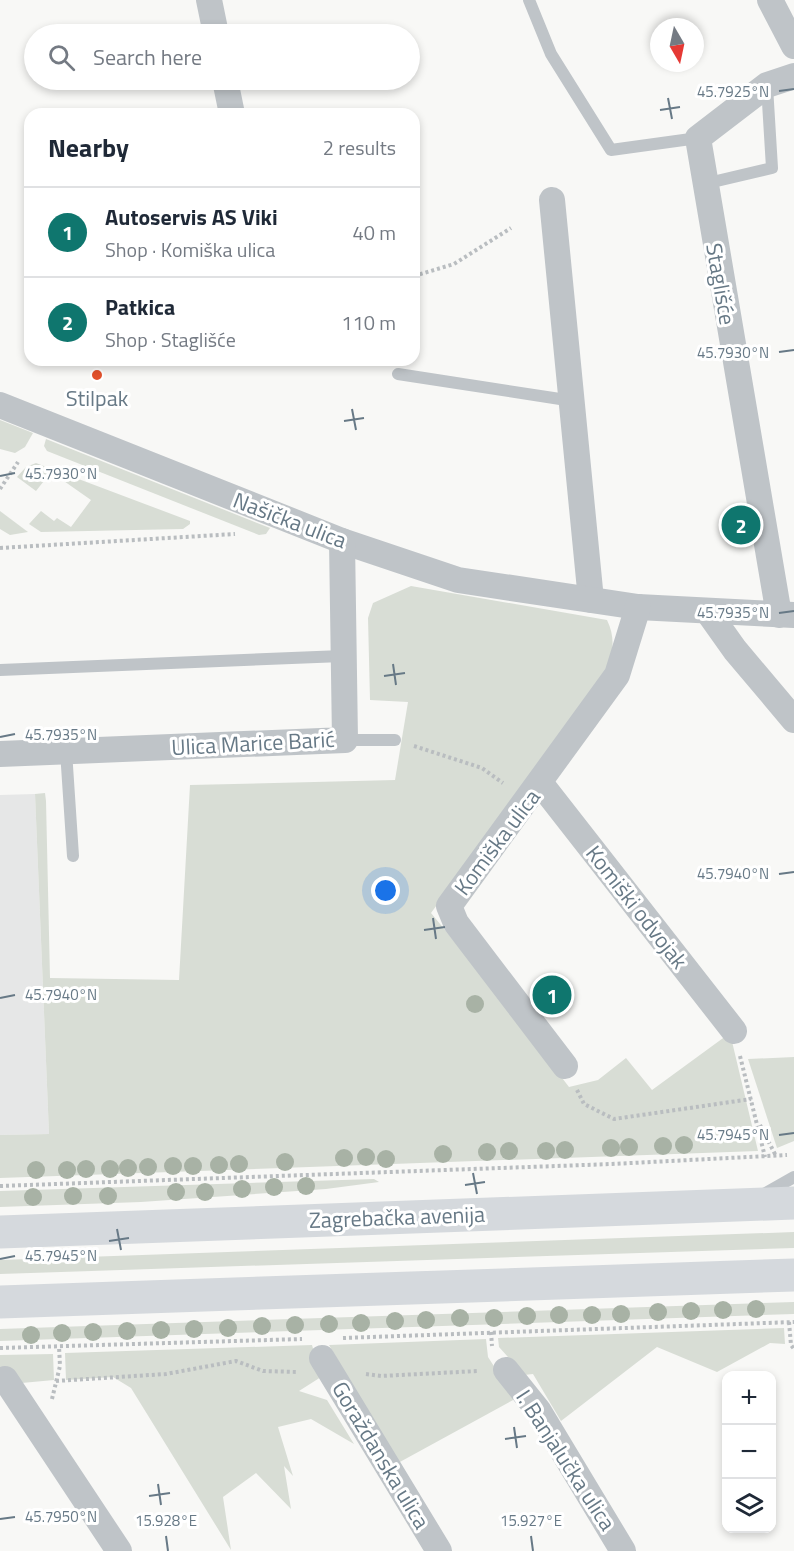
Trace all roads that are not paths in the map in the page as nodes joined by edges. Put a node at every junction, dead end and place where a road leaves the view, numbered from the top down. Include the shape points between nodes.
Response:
1 (209, 0) edge
2 (529, 0) edge
3 (770, 0) edge
4 (214, 24) edge
5 (794, 46) edge
6 (794, 76) edge
7 (767, 86) junction
8 (227, 90) edge
9 (231, 108) edge
10 (698, 138) junction
11 (704, 184) junction
12 (552, 200) dead end
13 (398, 374) dead end
14 (573, 401) junction
15 (0, 405) edge
16 (342, 541) junction
17 (591, 600) junction
18 (638, 607) junction
19 (708, 612) junction
20 (786, 615) edge
21 (342, 656) junction
22 (0, 670) edge
23 (794, 720) edge
24 (345, 740) junction
25 (395, 740) road end
26 (66, 751) junction
27 (0, 754) edge
28 (535, 792) junction
29 (73, 856) dead end
30 (734, 1031) road end
31 (565, 1066) road end
32 (794, 1176) edge
33 (794, 1203) edge
34 (747, 1204) junction
35 (0, 1232) edge
36 (794, 1275) edge
37 (0, 1302) edge
38 (322, 1351) road end
39 (506, 1370) road end
40 (5, 1379) dead end
41 (119, 1551) edge
42 (439, 1551) edge
43 (623, 1551) edge

1 - 4 street
2 - 10 lane via 551,54 611,150
3 - 5 street
6 - 7 street
7 - 10 street
7 - 11 lane via 772,168
8 - 9 street
10 - 11 street, Staglišće
11 - 20 street, Staglišće
12 - 14 street
13 - 14 lane
14 - 17 street
15 - 16 street, Našička ulica
16 - 17 street, Našička ulica via 458,580
16 - 21 street, Ulica Marice Barić
17 - 18 street, Našička ulica
18 - 19 street, Našička ulica
18 - 28 street, Komiška ulica via 617,675
19 - 20 street, Našička ulica
19 - 23 street via 735,651
21 - 22 lane
21 - 24 street, Ulica Marice Barić
24 - 25 lane
24 - 26 street, Ulica Marice Barić
26 - 27 street, Ulica Marice Barić
26 - 29 lane
28 - 30 street, Komiški odvojak
28 - 31 street, Komiška ulica via 449,906 456,923
32 - 34 lane
33 - 34 main road, Zagrebačka avenija
34 - 35 main road, Zagrebačka avenija
36 - 37 main road
38 - 42 street, Goraždanska ulica
39 - 43 street, I. Banjalučka ulica via 538,1410
40 - 41 street

